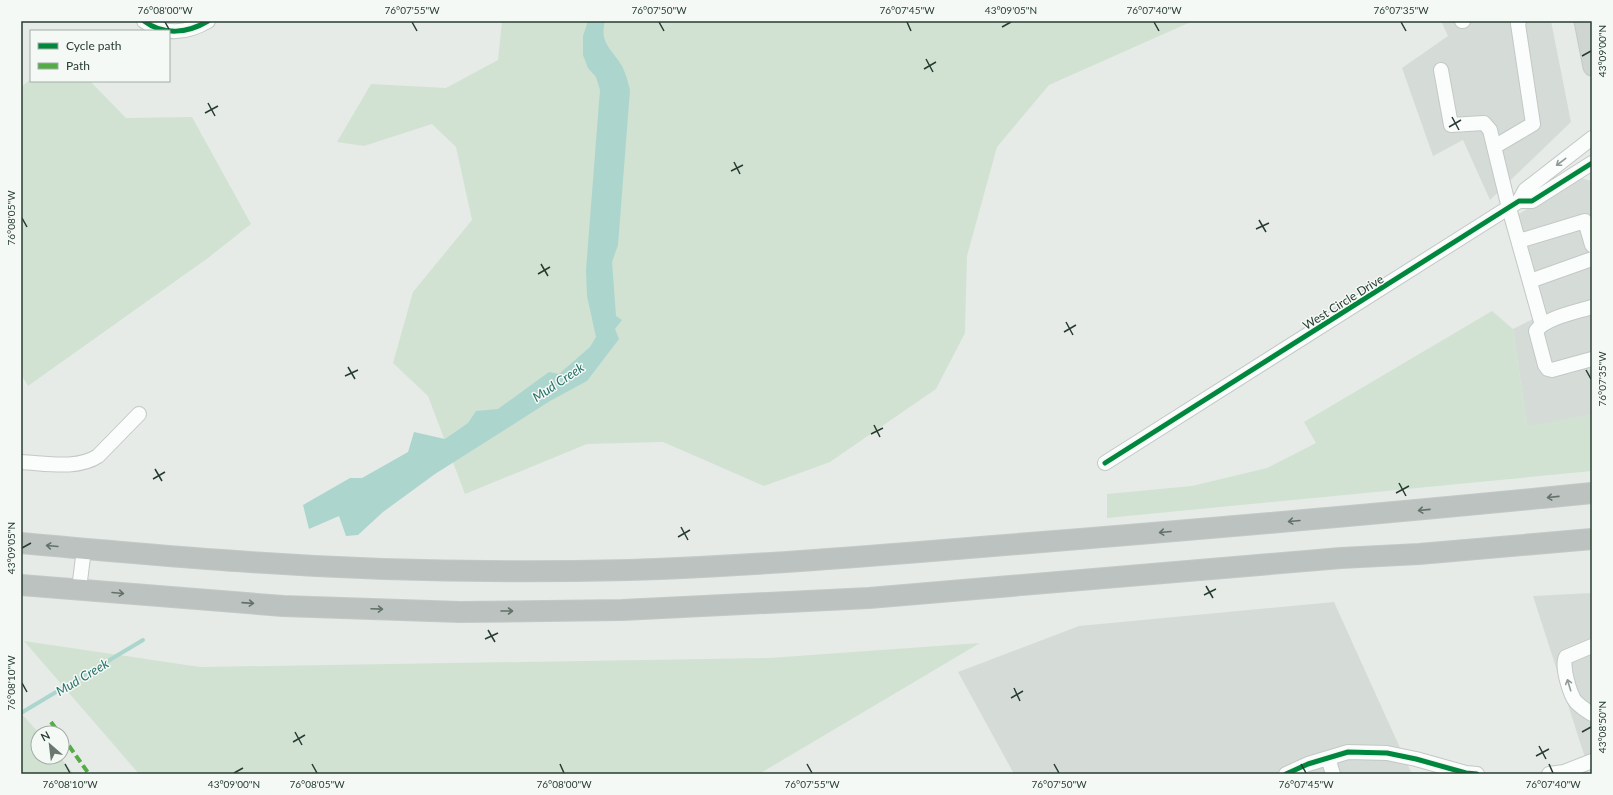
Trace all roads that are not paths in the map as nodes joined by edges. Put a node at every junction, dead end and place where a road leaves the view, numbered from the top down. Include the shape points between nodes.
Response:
1 (144, 21) edge
2 (208, 21) edge
3 (1519, 21) edge
4 (167, 30) edge
5 (1583, 30) edge
6 (170, 31) edge
7 (1592, 67) edge
8 (1441, 70) dead end
9 (1592, 138) edge
10 (1494, 147) junction
11 (1592, 162) edge
12 (1514, 204) junction
13 (1519, 242) junction
14 (1592, 245) edge
15 (1592, 259) edge
16 (1530, 281) junction
17 (1592, 307) edge
18 (1542, 324) junction
19 (1592, 359) edge
20 (139, 414) dead end
21 (21, 462) edge
22 (1105, 463) dead end
23 (1592, 493) edge
24 (1592, 539) edge
25 (21, 543) edge
26 (84, 549) junction
27 (21, 585) edge
28 (79, 589) junction
29 (1592, 646) edge
30 (1592, 714) edge
31 (1328, 758) junction
32 (1592, 761) edge
33 (1564, 773) edge
34 (1286, 774) edge
35 (1333, 774) edge
36 (1477, 774) edge
37 (1550, 774) edge

1 - 4 street
2 - 6 street via 186,31
3 - 10 street via 1533,124
5 - 7 main road
8 - 10 street via 1451,125 1484,123 1490,130
9 -> 12 street, West Circle Drive via 1524,190
10 - 12 street
11 - 12 street, West Circle Drive via 1532,201
12 - 13 street
12 - 22 street, West Circle Drive
13 - 14 street via 1585,221
13 - 16 street
15 - 16 street
16 - 18 street
17 - 18 street
18 - 19 street via 1536,331 1548,369
20 - 21 street via 90,461 62,464
23 -> 26 highway via 1369,515 882,556 629,570 373,568 252,563
28 -> 24 highway via 291,606 460,612 622,610 870,598
26 -> 25 highway
26 - 28 street
27 - 28 highway
30 -> 29 street via 1572,697 1564,667 1566,657
31 - 34 street
31 - 35 street
31 - 36 street via 1348,752 1386,753
32 - 33 street
33 - 37 street

